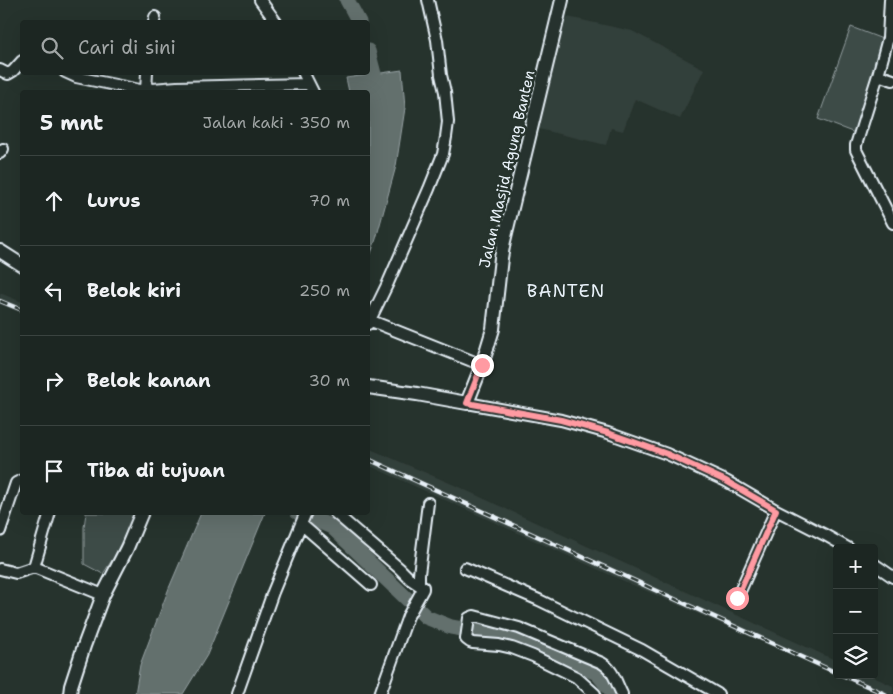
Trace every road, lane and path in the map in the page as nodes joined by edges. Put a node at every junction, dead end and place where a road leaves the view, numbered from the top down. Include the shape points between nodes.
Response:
1 (260, 0) edge
2 (428, 0) edge
3 (562, 0) edge
4 (890, 0) edge
5 (275, 20) edge
6 (890, 39) edge
7 (20, 63) edge
8 (0, 70) edge
9 (72, 75) edge
10 (147, 75) edge
11 (304, 75) edge
12 (878, 75) junction
13 (893, 80) edge
14 (311, 88) edge
15 (140, 90) edge
16 (146, 90) edge
17 (154, 90) edge
18 (893, 223) edge
19 (0, 251) edge
20 (20, 264) edge
21 (370, 318) edge
22 (370, 323) edge
23 (482, 365) junction
24 (370, 381) edge
25 (370, 387) edge
26 (417, 394) junction
27 (467, 403) junction
28 (20, 481) edge
29 (428, 503) dead end
30 (776, 510) junction
31 (49, 515) edge
32 (141, 515) edge
33 (337, 515) edge
34 (303, 519) edge
35 (0, 531) edge
36 (841, 544) edge
37 (878, 566) edge
38 (34, 567) junction
39 (465, 568) dead end
40 (0, 569) edge
41 (891, 571) edge
42 (371, 585) dead end
43 (419, 590) junction
44 (103, 595) junction
45 (737, 598) dead end
46 (70, 694) edge
47 (237, 694) edge
48 (380, 694) edge
49 (595, 694) edge
50 (622, 694) edge
51 (718, 694) edge

1 - 5 street
2 - 21 street via 448,122 443,154
3 - 23 main road, Jalan Masjid Agung Banten via 504,240 494,322
4 - 6 street
6 - 12 street
7 - 8 street via 8,74
9 - 15 street
10 - 16 street
11 - 14 street
12 - 13 street
12 - 18 street via 856,150
14 - 17 street via 177,87
19 - 20 main road
22 - 23 street
23 - 27 main road, Jalan Masjid Agung Banten
24 - 26 street
25 - 26 main road
26 - 27 main road
27 - 30 street via 561,420 634,442 726,481
28 - 35 street via 16,484
29 - 43 street
30 - 36 street
30 - 45 street
31 - 38 street
32 - 44 main road
33 - 43 street via 399,568
34 - 42 street
34 - 47 street
37 - 41 street
38 - 40 street via 16,572
38 - 44 street
39 - 51 street via 642,650
43 - 48 street
44 - 46 main road
49 - 50 street via 576,677 532,656 500,645 470,642 466,639 470,617 519,628 602,663 611,671

